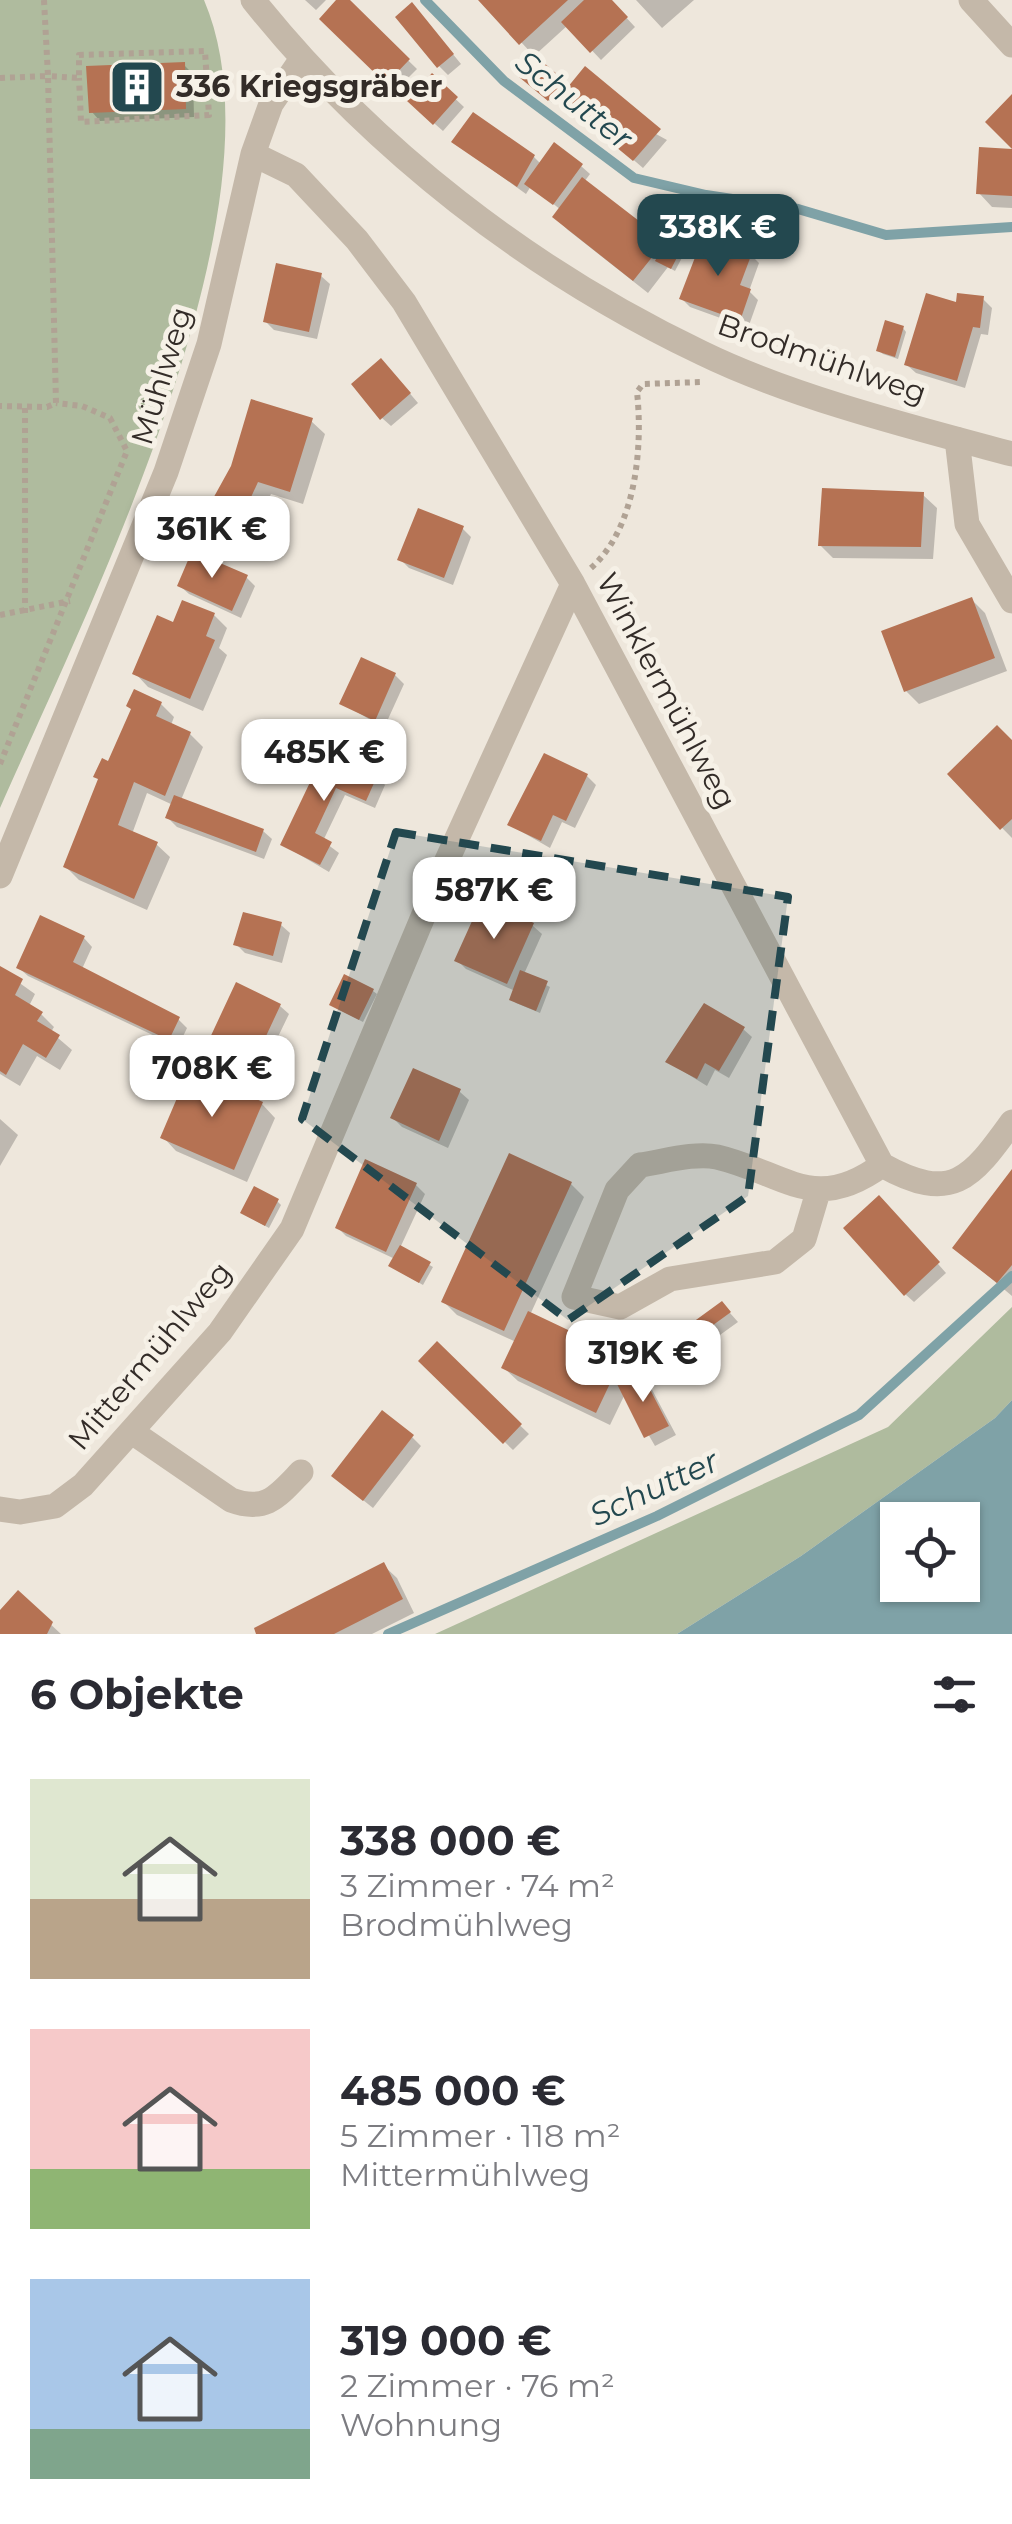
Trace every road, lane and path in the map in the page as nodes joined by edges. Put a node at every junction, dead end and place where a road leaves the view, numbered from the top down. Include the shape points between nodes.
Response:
1 (44, 0) edge
2 (253, 0) edge
3 (972, 0) edge
4 (1012, 45) edge
5 (301, 60) junction
6 (48, 76) junction
7 (0, 78) edge
8 (79, 78) junction
9 (253, 154) junction
10 (712, 378) dead end
11 (56, 403) junction
12 (0, 406) edge
13 (25, 407) junction
14 (956, 439) junction
15 (1012, 454) edge
16 (573, 584) junction
17 (70, 601) junction
18 (1012, 601) edge
19 (25, 613) junction
20 (0, 615) edge
21 (0, 764) edge
22 (0, 876) edge
23 (1012, 1122) edge
24 (882, 1165) junction
25 (818, 1192) junction
26 (132, 1432) junction
27 (302, 1472) dead end
28 (0, 1509) edge

1 - 6 path
2 - 5 street, Brodmühlweg
3 - 4 street
5 - 9 street, Mühlweg via 271,104
5 - 14 street, Brodmühlweg via 465,205 590,294 705,355
6 - 7 path
6 - 8 path
6 - 11 path
8 - 8 path via 82,122 209,115 204,50 79,55
9 - 16 street, Winklermühlweg via 296,175 404,302
9 - 22 street, Mühlweg via 209,344 166,472
10 - 16 path via 643,384 637,478 605,555
11 - 13 path
11 - 17 path via 110,418 128,451
12 - 13 path
13 - 19 path
14 - 15 street, Brodmühlweg
14 - 18 street via 967,524
16 - 24 street, Winklermühlweg
16 - 26 street, Mittermühlweg via 443,869 292,1228 220,1332
17 - 19 path
17 - 21 path
19 - 20 path
23 - 24 street via 976,1172 943,1184 910,1180
24 - 25 street via 858,1182
25 - 25 street via 712,1156 640,1165 617,1190 574,1297 620,1307 670,1278 775,1262 804,1238
26 - 27 street via 230,1500 249,1506 270,1504
26 - 28 street, Mittermühlweg via 55,1506

